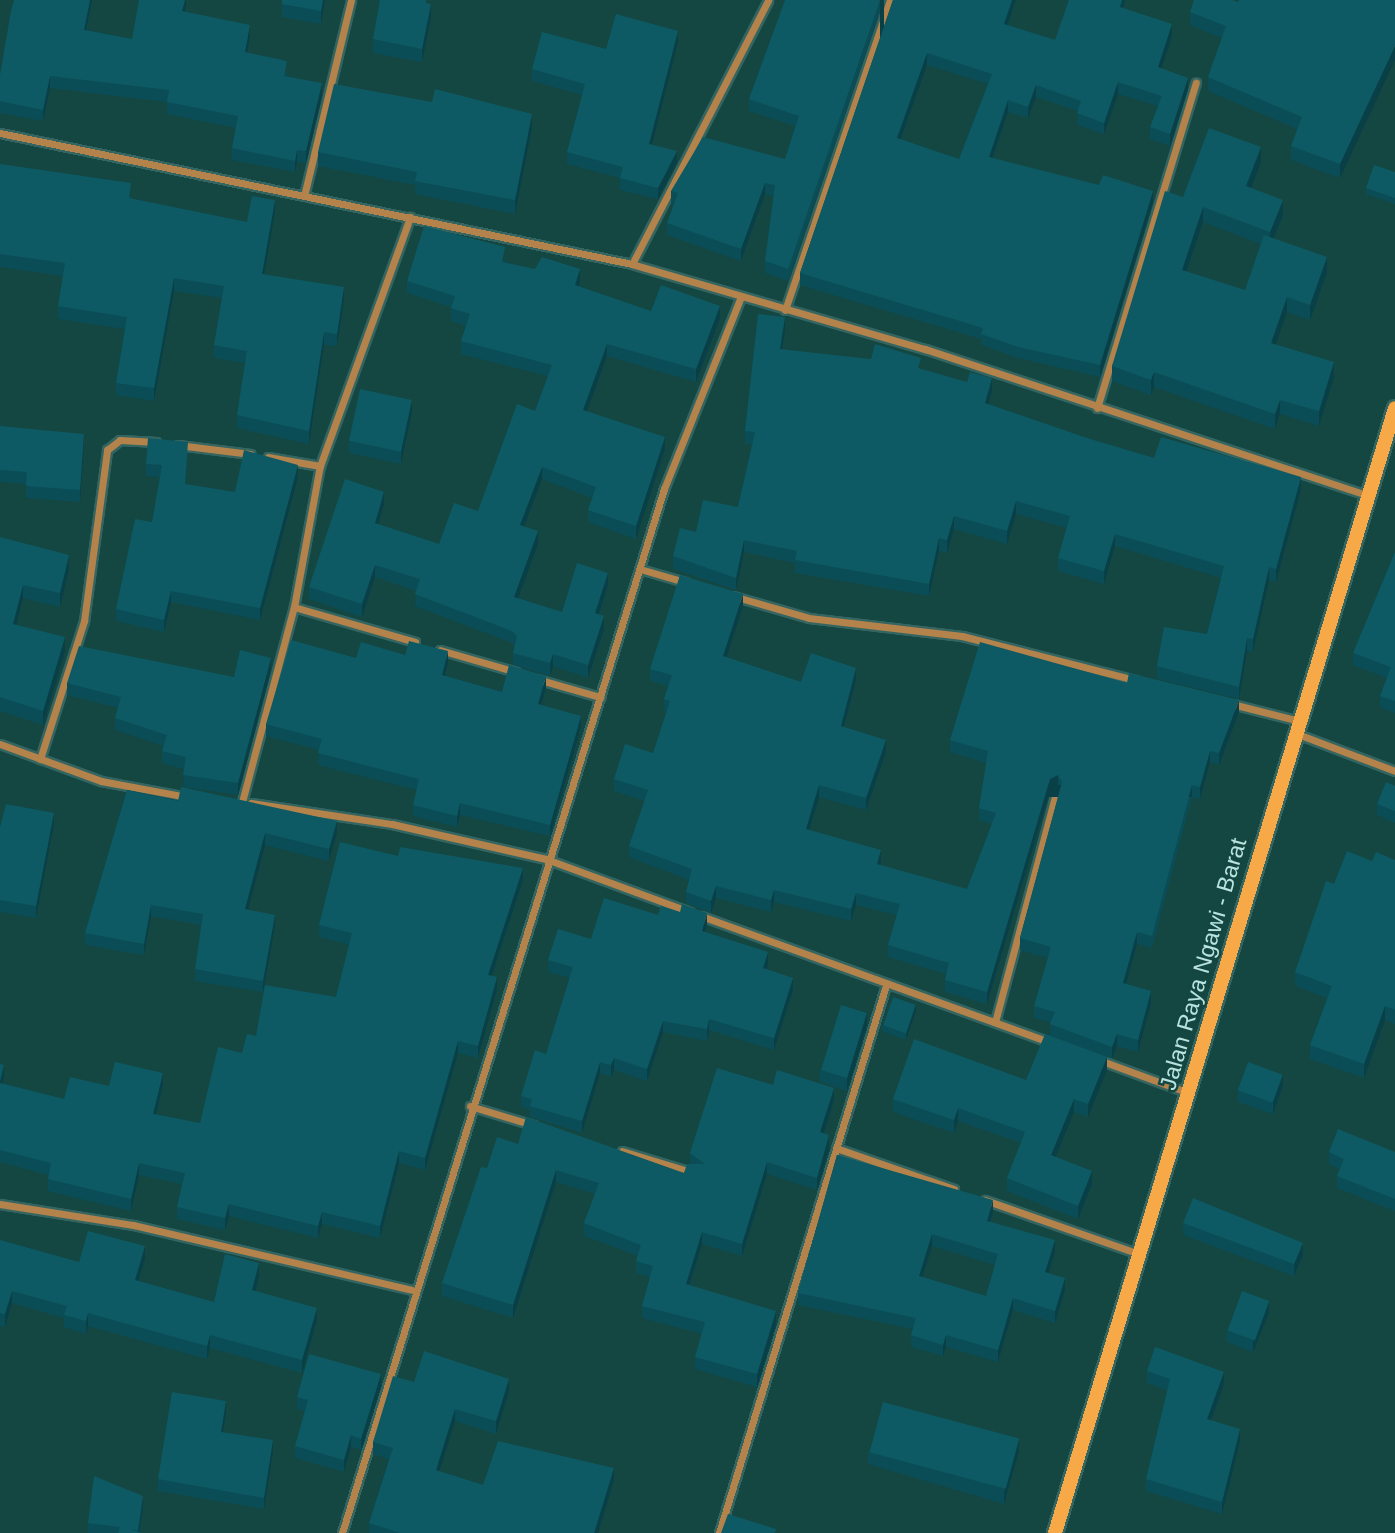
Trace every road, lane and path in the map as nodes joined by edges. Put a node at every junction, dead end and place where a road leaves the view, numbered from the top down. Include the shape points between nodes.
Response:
1 (351, 0) edge
2 (768, 0) edge
3 (890, 0) edge
4 (1196, 83) dead end
5 (0, 133) edge
6 (305, 192) junction
7 (410, 217) junction
8 (632, 264) junction
9 (740, 299) junction
10 (785, 310) junction
11 (1097, 408) junction
12 (1395, 408) edge
13 (320, 466) junction
14 (1369, 496) junction
15 (640, 569) junction
16 (692, 584) edge
17 (718, 592) edge
18 (294, 607) junction
19 (1151, 684) edge
20 (600, 697) junction
21 (1218, 701) edge
22 (1297, 727) junction
23 (0, 744) edge
24 (40, 758) junction
25 (1395, 771) edge
26 (1056, 792) edge
27 (202, 798) edge
28 (229, 800) edge
29 (242, 802) junction
30 (546, 859) junction
31 (886, 985) junction
32 (995, 1022) junction
33 (1059, 1046) edge
34 (1085, 1055) edge
35 (1189, 1093) junction
36 (470, 1106) junction
37 (546, 1129) edge
38 (610, 1148) edge
39 (836, 1148) junction
40 (699, 1174) edge
41 (0, 1204) edge
42 (1139, 1254) junction
43 (412, 1290) junction
44 (342, 1533) edge
45 (719, 1533) edge
46 (1055, 1533) edge

1 - 6 street
2 - 8 street
3 - 10 street
4 - 11 street
5 - 6 street
6 - 7 street
7 - 8 street
7 - 13 street
8 - 9 street
9 - 10 street
9 - 15 street via 664,489
10 - 11 street
11 - 14 street
12 - 14 main road, Jalan Raya Ngawi - Barat
13 - 18 street
13 - 24 street via 130,439 112,443 84,621
14 - 22 main road, Jalan Raya Ngawi - Barat
15 - 16 street
15 - 20 street
17 - 19 street via 809,618 962,636
18 - 20 street
18 - 29 street
20 - 30 street
21 - 22 street
22 - 25 street
22 - 35 main road, Jalan Raya Ngawi - Barat
23 - 24 street
24 - 27 street via 102,781
26 - 32 street
28 - 29 street
29 - 30 street via 392,824
30 - 31 street
30 - 36 street
31 - 32 street
31 - 39 street
32 - 33 street
34 - 35 street
35 - 42 main road, Jalan Raya Ngawi - Barat
36 - 37 street
36 - 43 street
38 - 40 street
39 - 42 street
39 - 45 street
41 - 43 street via 133,1225
42 - 46 main road, Jalan Raya Ngawi - Barat
43 - 44 street

